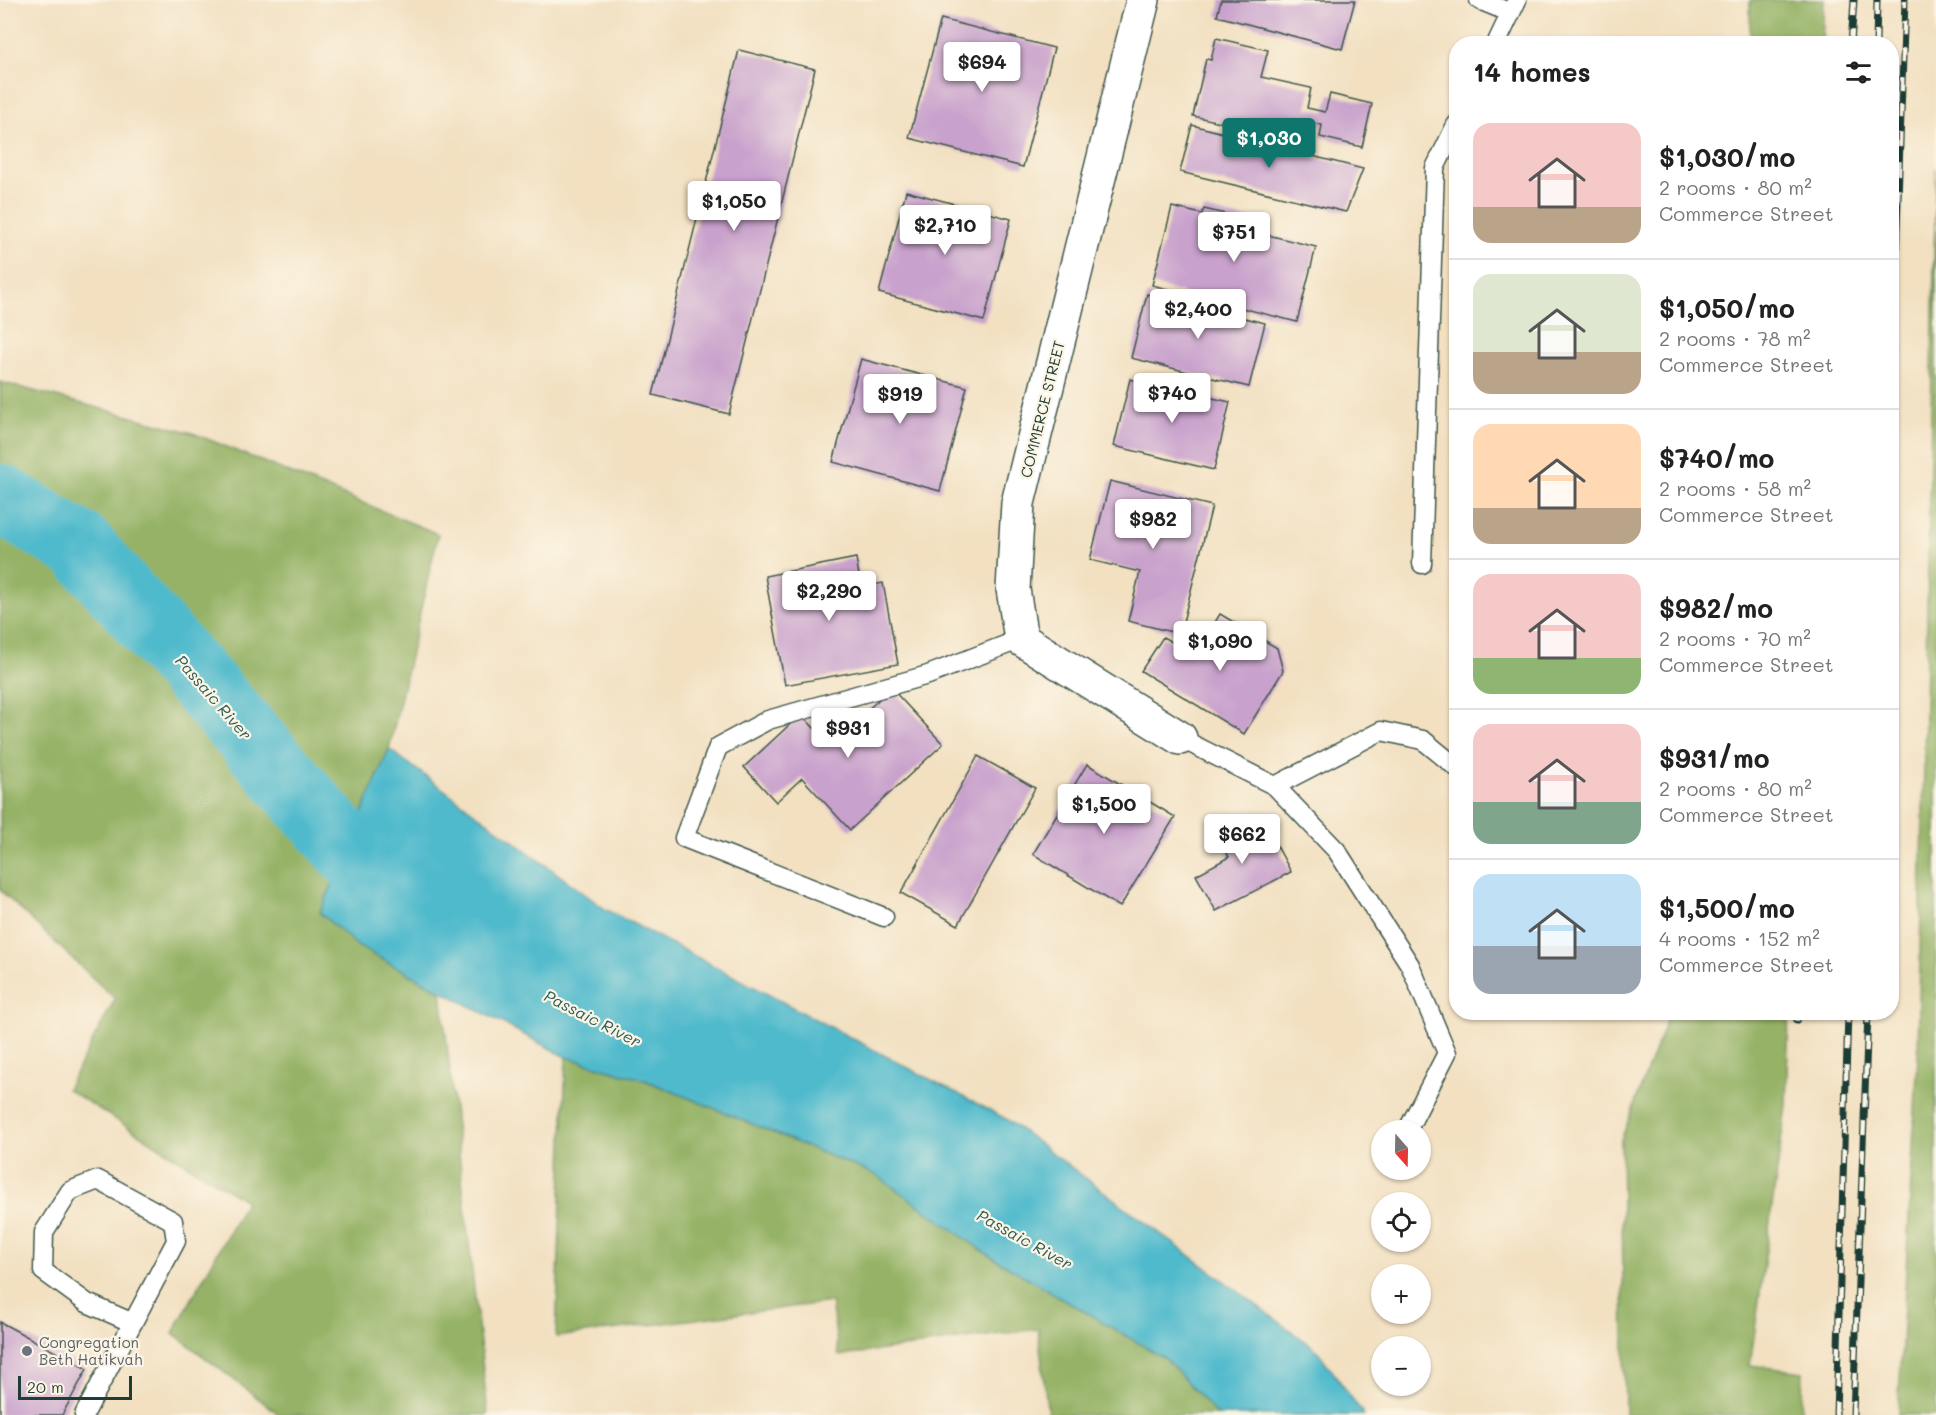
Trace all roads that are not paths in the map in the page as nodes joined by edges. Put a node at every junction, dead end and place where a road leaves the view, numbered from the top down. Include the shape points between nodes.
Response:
1 (1143, 0) edge
2 (1479, 0) edge
3 (1514, 6) edge
4 (1500, 36) edge
5 (1449, 139) edge
6 (1422, 564) dead end
7 (1021, 639) junction
8 (1180, 738) joint
9 (1449, 761) edge
10 (1275, 786) junction
11 (884, 917) dead end
12 (1413, 1120) edge
13 (133, 1323) junction
14 (84, 1415) edge

1 - 7 street, COMMERCE STREET via 1018,503 1013,589
2 - 3 lane
3 - 4 lane
5 - 6 lane via 1435,168
7 - 8 street
7 - 11 lane via 928,675 768,720 718,747 684,838
8 - 10 lane
9 - 10 lane via 1423,740 1381,731
10 - 12 lane via 1337,851 1410,965 1447,1053
13 - 13 lane via 176,1241 173,1221 98,1180 70,1191 44,1232 43,1271 87,1303
13 - 14 lane

